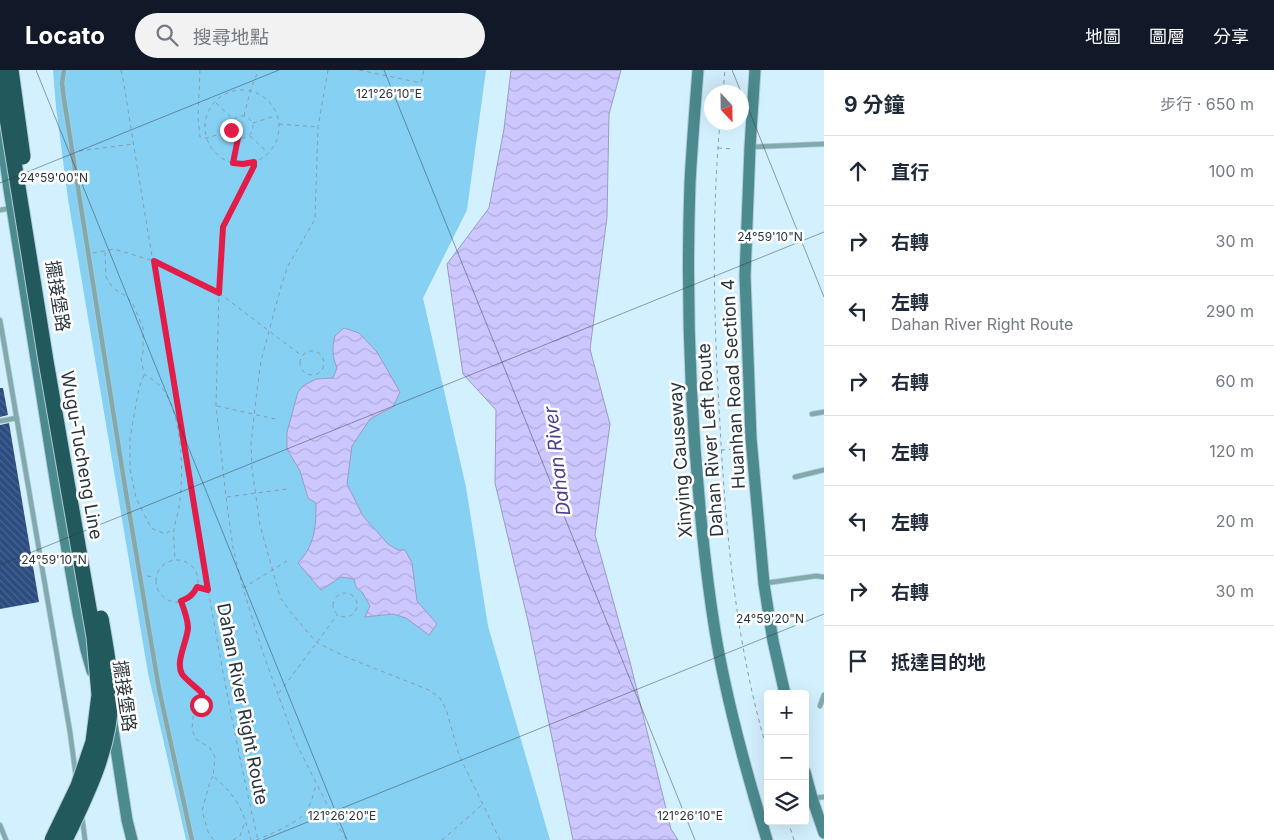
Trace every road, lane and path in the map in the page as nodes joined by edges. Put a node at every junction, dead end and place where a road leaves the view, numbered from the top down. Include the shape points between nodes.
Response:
1 (0, 70) edge
2 (5, 70) edge
3 (11, 70) edge
4 (64, 70) edge
5 (121, 70) edge
6 (200, 70) edge
7 (259, 70) edge
8 (328, 70) edge
9 (359, 70) edge
10 (424, 70) edge
11 (698, 70) edge
12 (725, 70) edge
13 (755, 70) edge
14 (724, 85) edge
15 (250, 92) junction
16 (215, 102) junction
17 (0, 105) edge
18 (277, 116) junction
19 (244, 117) junction
20 (234, 120) junction
21 (252, 124) junction
22 (278, 124) junction
23 (318, 127) junction
24 (231, 130) junction
25 (719, 130) edge
26 (0, 132) edge
27 (249, 135) junction
28 (206, 138) junction
29 (238, 138) junction
30 (133, 144) junction
31 (824, 144) edge
32 (750, 147) junction
33 (718, 148) junction
34 (734, 149) dead end
35 (77, 151) dead end
36 (268, 153) junction
37 (254, 162) junction
38 (233, 163) junction
39 (5, 190) edge
40 (12, 208) junction
41 (0, 210) edge
42 (105, 252) junction
43 (93, 254) dead end
44 (154, 261) junction
45 (219, 293) junction
46 (43, 311) junction
47 (29, 314) junction
48 (0, 320) edge
49 (270, 332) junction
50 (302, 356) junction
51 (144, 374) junction
52 (216, 406) junction
53 (824, 412) edge
54 (253, 414) junction
55 (812, 414) dead end
56 (17, 418) junction
57 (275, 419) dead end
58 (0, 421) edge
59 (179, 441) junction
60 (183, 441) junction
61 (738, 449) dead end
62 (721, 450) junction
63 (824, 470) edge
64 (795, 476) dead end
65 (287, 489) dead end
66 (255, 493) junction
67 (226, 497) junction
68 (174, 529) junction
69 (175, 560) junction
70 (287, 561) dead end
71 (272, 571) junction
72 (145, 576) dead end
73 (156, 577) junction
74 (824, 577) edge
75 (764, 584) junction
76 (197, 587) junction
77 (243, 588) junction
78 (208, 590) junction
79 (181, 601) junction
80 (338, 614) junction
81 (316, 642) junction
82 (784, 690) edge
83 (824, 694) edge
84 (278, 695) junction
85 (820, 706) dead end
86 (763, 736) joint
87 (764, 739) edge
88 (115, 744) junction
89 (214, 776) junction
90 (809, 780) edge
91 (317, 784) junction
92 (818, 798) edge
93 (483, 804) junction
94 (245, 821) junction
95 (0, 825) edge
96 (789, 825) edge
97 (824, 832) edge
98 (6, 840) edge
99 (52, 840) edge
100 (65, 840) edge
101 (85, 840) edge
102 (132, 840) edge
103 (192, 840) edge
104 (214, 840) edge
105 (234, 840) edge
106 (251, 840) edge
107 (257, 840) edge
108 (347, 840) edge
109 (442, 840) edge
110 (500, 840) edge
111 (767, 840) edge
112 (794, 840) edge

1 - 99 highway, Wugu-Tucheng Line, bridge via 94,637 99,695 93,742 78,786
2 - 46 street, 擺接堡路
3 - 100 highway, Wugu-Tucheng Line, bridge via 111,691 104,745 91,786
4 - 103 lane via 65,109 125,487 159,689
5 - 30 path, Dahan River Right Route
6 - 28 path via 198,117 200,138
7 - 15 path
8 - 23 path
9 - 10 path via 420,83
11 - 111 street, Xinying Causeway via 690,183 689,297 695,463 717,643 733,720
12 - 14 path
13 - 32 street, Huanhan Road Section 4
15 - 16 path via 231,92
15 - 18 path via 266,100
15 - 19 path
16 - 20 path
16 - 28 path via 206,119
17 - 26 street, 擺接堡路
18 - 21 path
18 - 22 path
19 - 20 path
19 - 21 path
20 - 24 path
21 - 27 path
22 - 23 path
22 - 36 path via 278,135
23 - 49 path via 315,220 288,266
24 - 28 path
24 - 29 path
25 - 33 path, Dahan River Left Route
26 - 39 street, 擺接堡路
27 - 29 path
27 - 36 path
28 - 38 path via 216,154
29 - 38 path
30 - 35 path
30 - 44 path, Dahan River Right Route
31 - 32 lane
32 - 75 street, Huanhan Road Section 4 via 744,276 751,438
33 - 34 path
33 - 62 path, Dahan River Left Route via 714,238 715,344
36 - 37 path
37 - 38 path
37 - 45 path via 223,227
39 - 40 street, 擺接堡路
40 - 41 lane
40 - 47 street, 擺接堡路
42 - 43 path
42 - 44 path via 114,249
42 - 51 path via 106,277 133,304 143,328
44 - 45 path
44 - 60 path, Dahan River Right Route
45 - 49 path
45 - 52 path
46 - 47 street
46 - 88 street, 擺接堡路
47 - 88 street, 擺接堡路 via 78,613
48 - 56 lane
49 - 50 path
49 - 54 path
50 - 50 path via 308,351 320,354 324,364 320,371 313,375 302,370
51 - 59 path via 162,388 172,406
51 - 68 path via 130,438 130,469 136,498 151,528 165,534
52 - 54 path
52 - 67 path
53 - 55 lane
54 - 57 path
54 - 66 path via 251,444
56 - 58 lane
56 - 101 lane
59 - 60 path
59 - 68 path via 181,483
60 - 78 path, Dahan River Right Route
61 - 62 path
62 - 86 path, Dahan River Left Route via 734,590 746,665
63 - 64 lane
65 - 66 path
66 - 67 path
66 - 71 path
67 - 77 path
68 - 69 path
69 - 73 path via 163,565
69 - 76 path via 182,560 193,568
70 - 71 path
71 - 77 path
71 - 81 path via 280,597
72 - 73 path
73 - 79 path via 162,596 174,602
74 - 75 lane
75 - 82 street, Huanhan Road Section 4
76 - 78 path
76 - 79 path via 193,594
77 - 84 path
78 - 107 path, Dahan River Right Route
79 - 89 path via 188,627 179,664 182,675 202,693 192,730 196,739 210,748 215,757
80 - 80 path via 334,600 339,594 354,596 357,603 350,616
80 - 81 path
81 - 84 path
81 - 93 path via 429,690 440,698 459,755
83 - 85 lane
84 - 91 path
86 - 87 path, Dahan River Left Route
88 - 102 street
89 - 94 path via 227,788
89 - 104 path via 202,811 209,836
90 - 92 street
91 - 107 path via 304,815
91 - 108 path
92 - 97 street
93 - 109 path
93 - 110 path
94 - 105 path via 240,836
94 - 106 path
95 - 98 lane
96 - 112 path

